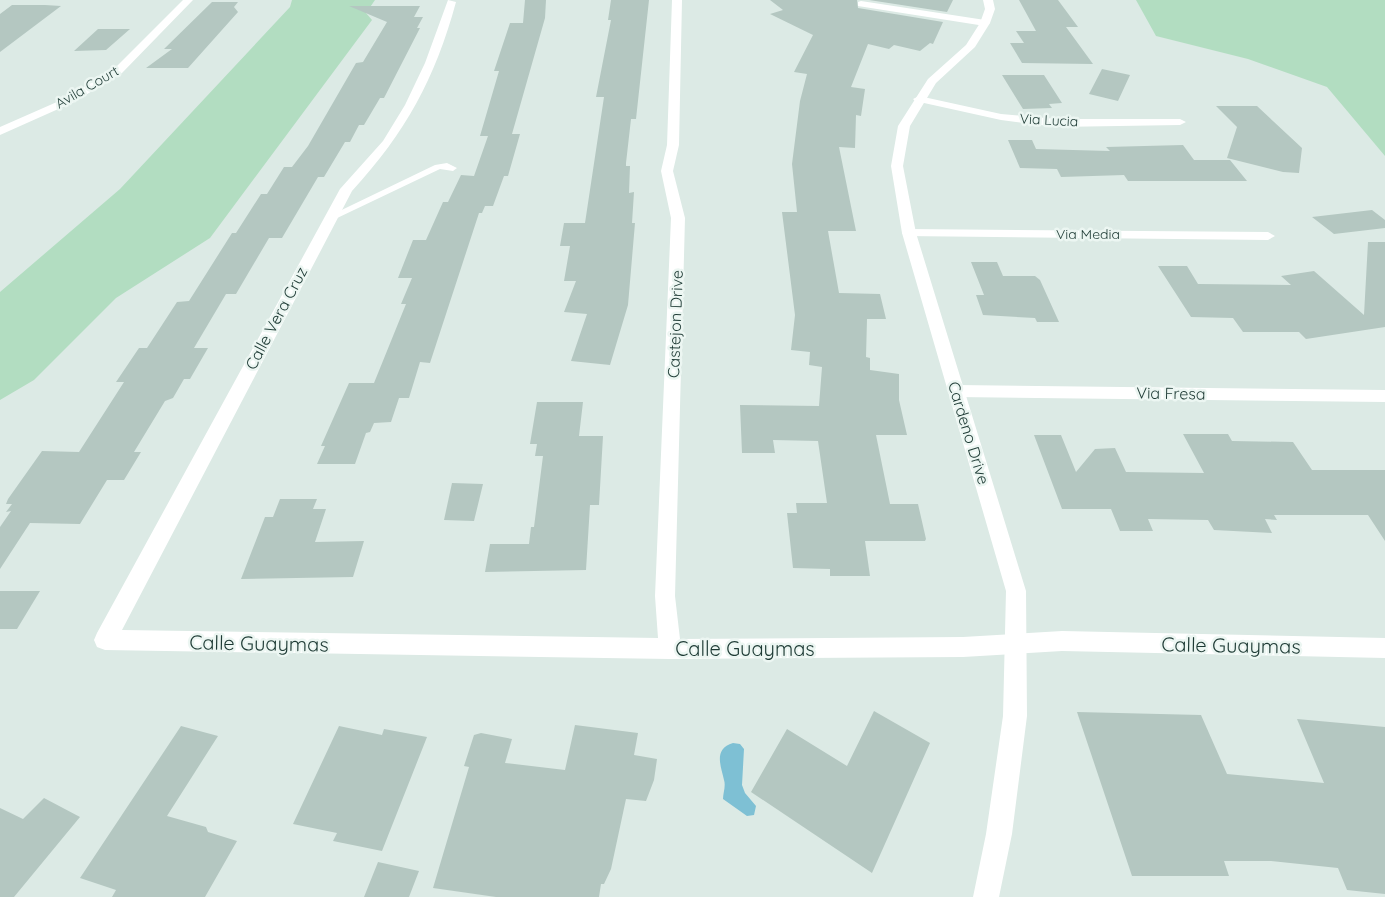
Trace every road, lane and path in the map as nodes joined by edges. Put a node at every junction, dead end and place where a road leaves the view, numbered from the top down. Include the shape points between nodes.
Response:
1 (188, 0) edge
2 (677, 0) edge
3 (988, 0) edge
4 (451, 2) dead end
5 (861, 4) dead end
6 (985, 23) junction
7 (920, 99) junction
8 (1180, 122) dead end
9 (0, 131) edge
10 (453, 168) dead end
11 (330, 218) junction
12 (909, 233) junction
13 (1268, 236) dead end
14 (957, 391) junction
15 (1385, 396) edge
16 (105, 640) joint
17 (1016, 646) junction
18 (1385, 648) edge
19 (670, 649) junction
20 (986, 897) edge

1 - 9 street, Avila Court via 118,71 70,100
2 - 19 street, Castejon Drive via 673,146 667,171 678,218 665,596
3 - 6 street, Cardeno Drive via 990,9
4 - 11 street, Calle Vera Cruz via 442,35 402,119 376,158 345,189
5 - 6 street
6 - 7 street, Cardeno Drive via 970,47 932,81
7 - 8 street, Via Lucia via 1001,117 1046,122
7 - 12 street, Cardeno Drive via 904,126 897,166
10 - 11 lane via 438,167
11 - 16 street, Calle Vera Cruz
12 - 13 street, Via Media
12 - 14 street, Cardeno Drive
14 - 15 street, Via Fresa
14 - 17 street, Cardeno Drive via 1016,591
16 - 19 street, Calle Guaymas
17 - 18 street, Calle Guaymas via 1062,641
17 - 19 street, Calle Guaymas
17 - 20 street, Cardeno Drive via 1015,716

